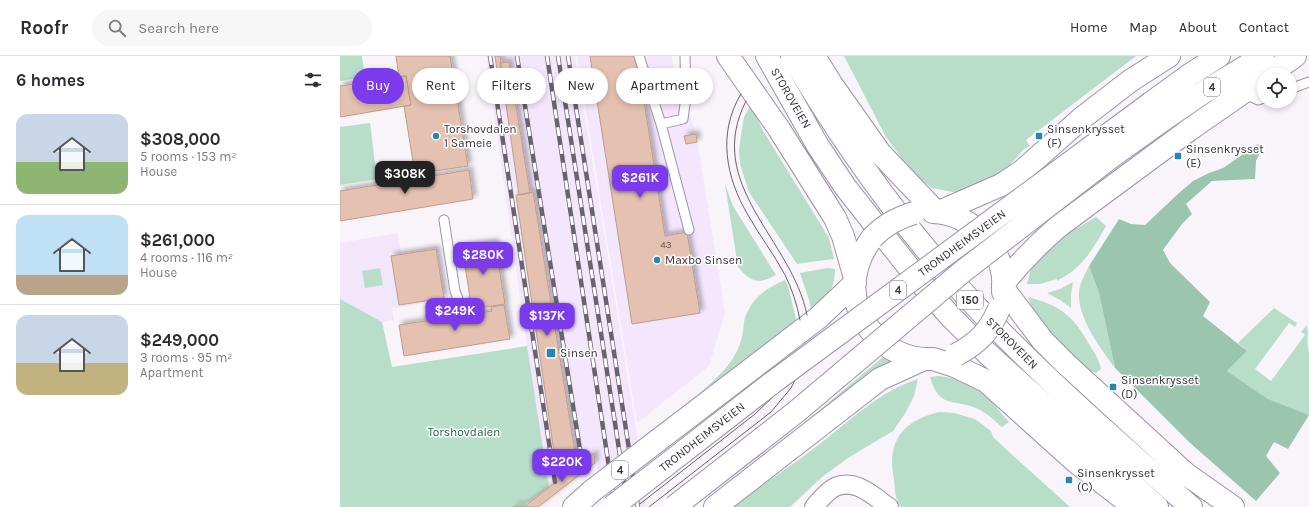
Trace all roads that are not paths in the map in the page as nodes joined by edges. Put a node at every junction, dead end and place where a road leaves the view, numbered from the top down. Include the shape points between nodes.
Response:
1 (639, 56) edge
2 (685, 56) edge
3 (728, 56) edge
4 (746, 56) edge
5 (767, 56) edge
6 (792, 56) edge
7 (814, 56) edge
8 (830, 56) edge
9 (1168, 56) edge
10 (1219, 56) edge
11 (1263, 56) edge
12 (1295, 56) edge
13 (1278, 68) edge
14 (1309, 82) edge
15 (1257, 83) edge
16 (1297, 86) edge
17 (1242, 93) junction
18 (1257, 100) edge
19 (857, 118) junction
20 (661, 124) junction
21 (779, 129) junction
22 (938, 212) junction
23 (444, 220) dead end
24 (689, 230) dead end
25 (855, 280) junction
26 (1003, 286) junction
27 (464, 315) dead end
28 (929, 359) junction
29 (1076, 462) junction
30 (1186, 474) junction
31 (574, 507) edge
32 (612, 507) edge
33 (674, 507) edge
34 (714, 507) edge
35 (814, 507) edge
36 (889, 507) edge
37 (1108, 507) edge
38 (1134, 507) edge
39 (1158, 507) edge
40 (1191, 507) edge
41 (1212, 507) edge
42 (1233, 507) edge

1 - 20 lane
2 - 20 lane via 686,97 683,119
3 - 21 highway
4 - 21 highway
5 - 39 highway, STOROVEIEN / 150 via 818,146 846,188 926,289 988,354
6 - 40 highway, STOROVEIEN / 150 via 868,174 942,268 1047,377
7 - 19 highway
8 - 19 highway
9 - 22 highway via 1082,118 1021,172 1001,185
10 - 32 highway, TRONDHEIMSVEIEN / 4, bridge via 1151,103 772,383
11 - 33 highway, TRONDHEIMSVEIEN / 4, bridge via 1204,92 1111,157 962,272 796,412
12 - 13 highway
14 - 16 lane
15 - 17 highway, 4
17 - 18 lane
17 - 26 highway, 4 via 1059,226 1022,260
19 - 22 highway via 880,153
20 - 24 lane
21 - 25 highway via 835,218 843,236
22 - 25 highway, bridge via 902,216 880,229 864,250
22 - 26 highway via 967,222 989,242 1002,269
23 - 27 lane via 455,291
25 - 28 highway via 856,299 861,315 880,341 908,356
25 - 31 highway, 4, bridge via 818,318
26 - 28 highway, bridge via 999,309 993,324 983,337 956,355
26 - 30 highway via 1048,346
28 - 29 highway via 955,366 986,381
28 - 34 highway via 880,379
29 - 37 highway
29 - 38 highway
30 - 41 highway
30 - 42 highway
35 - 36 street via 834,487 846,485 862,488

